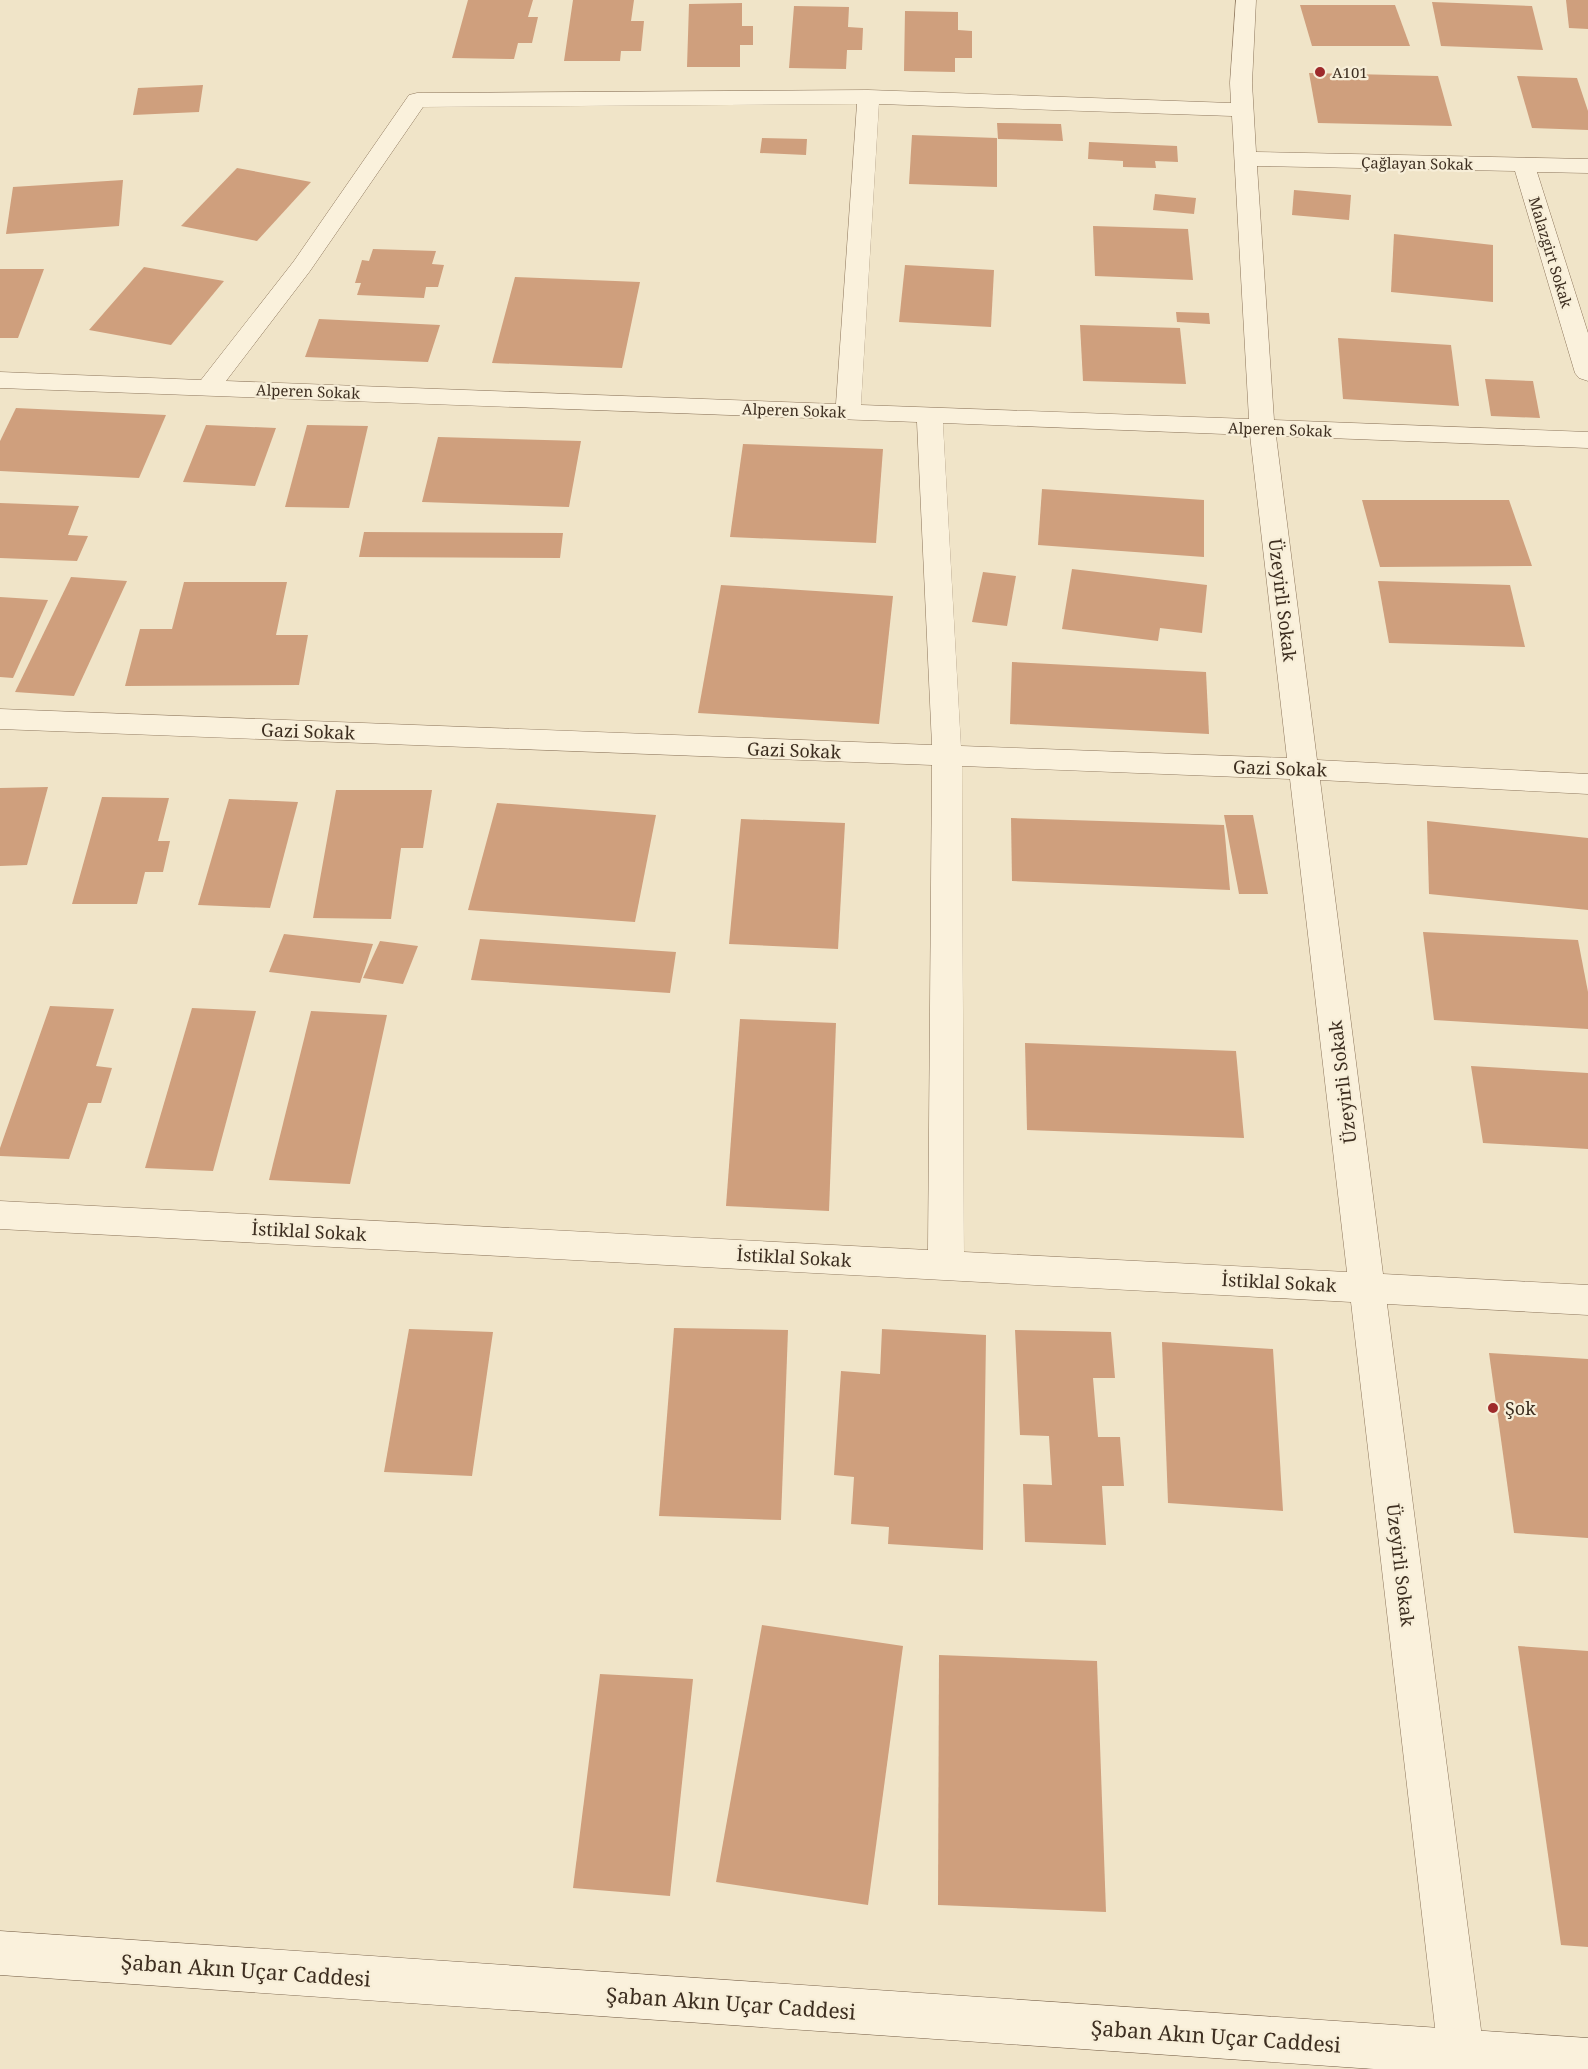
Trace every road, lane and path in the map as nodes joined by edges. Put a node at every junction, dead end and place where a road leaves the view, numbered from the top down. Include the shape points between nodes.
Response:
1 (1246, 0) edge
2 (868, 97) junction
3 (1243, 110) junction
4 (1245, 159) junction
5 (1524, 165) junction
6 (1588, 166) edge
7 (1588, 373) edge
8 (0, 380) edge
9 (208, 388) junction
10 (848, 412) junction
11 (930, 416) junction
12 (1262, 429) junction
13 (1588, 440) edge
14 (0, 719) edge
15 (947, 756) junction
16 (1304, 769) junction
17 (1588, 784) edge
18 (0, 1215) edge
19 (946, 1265) junction
20 (1367, 1287) junction
21 (1588, 1300) edge
22 (0, 1953) edge
23 (1462, 2061) edge
24 (1588, 2061) edge

1 - 3 street, Üzeyirli Sokak
2 - 3 street
2 - 9 street via 417,100 302,266
2 - 10 street
3 - 4 street, Üzeyirli Sokak
4 - 5 street, Çağlayan Sokak
4 - 12 street, Üzeyirli Sokak
5 - 6 street, Çağlayan Sokak
5 - 7 street, Malazgirt Sokak
8 - 9 street, Alperen Sokak
9 - 10 street, Alperen Sokak
10 - 11 street, Alperen Sokak
11 - 12 street, Alperen Sokak
11 - 15 street
12 - 13 street, Alperen Sokak
12 - 16 street, Üzeyirli Sokak
14 - 15 street, Gazi Sokak
15 - 16 street, Gazi Sokak
15 - 19 street
16 - 17 street, Gazi Sokak
16 - 20 street, Üzeyirli Sokak
18 - 19 street, İstiklal Sokak
19 - 20 street, İstiklal Sokak
20 - 21 street, İstiklal Sokak
20 - 23 street, Üzeyirli Sokak
22 - 23 street, Şaban Akın Uçar Caddesi
23 - 24 street, Şaban Akın Uçar Caddesi

